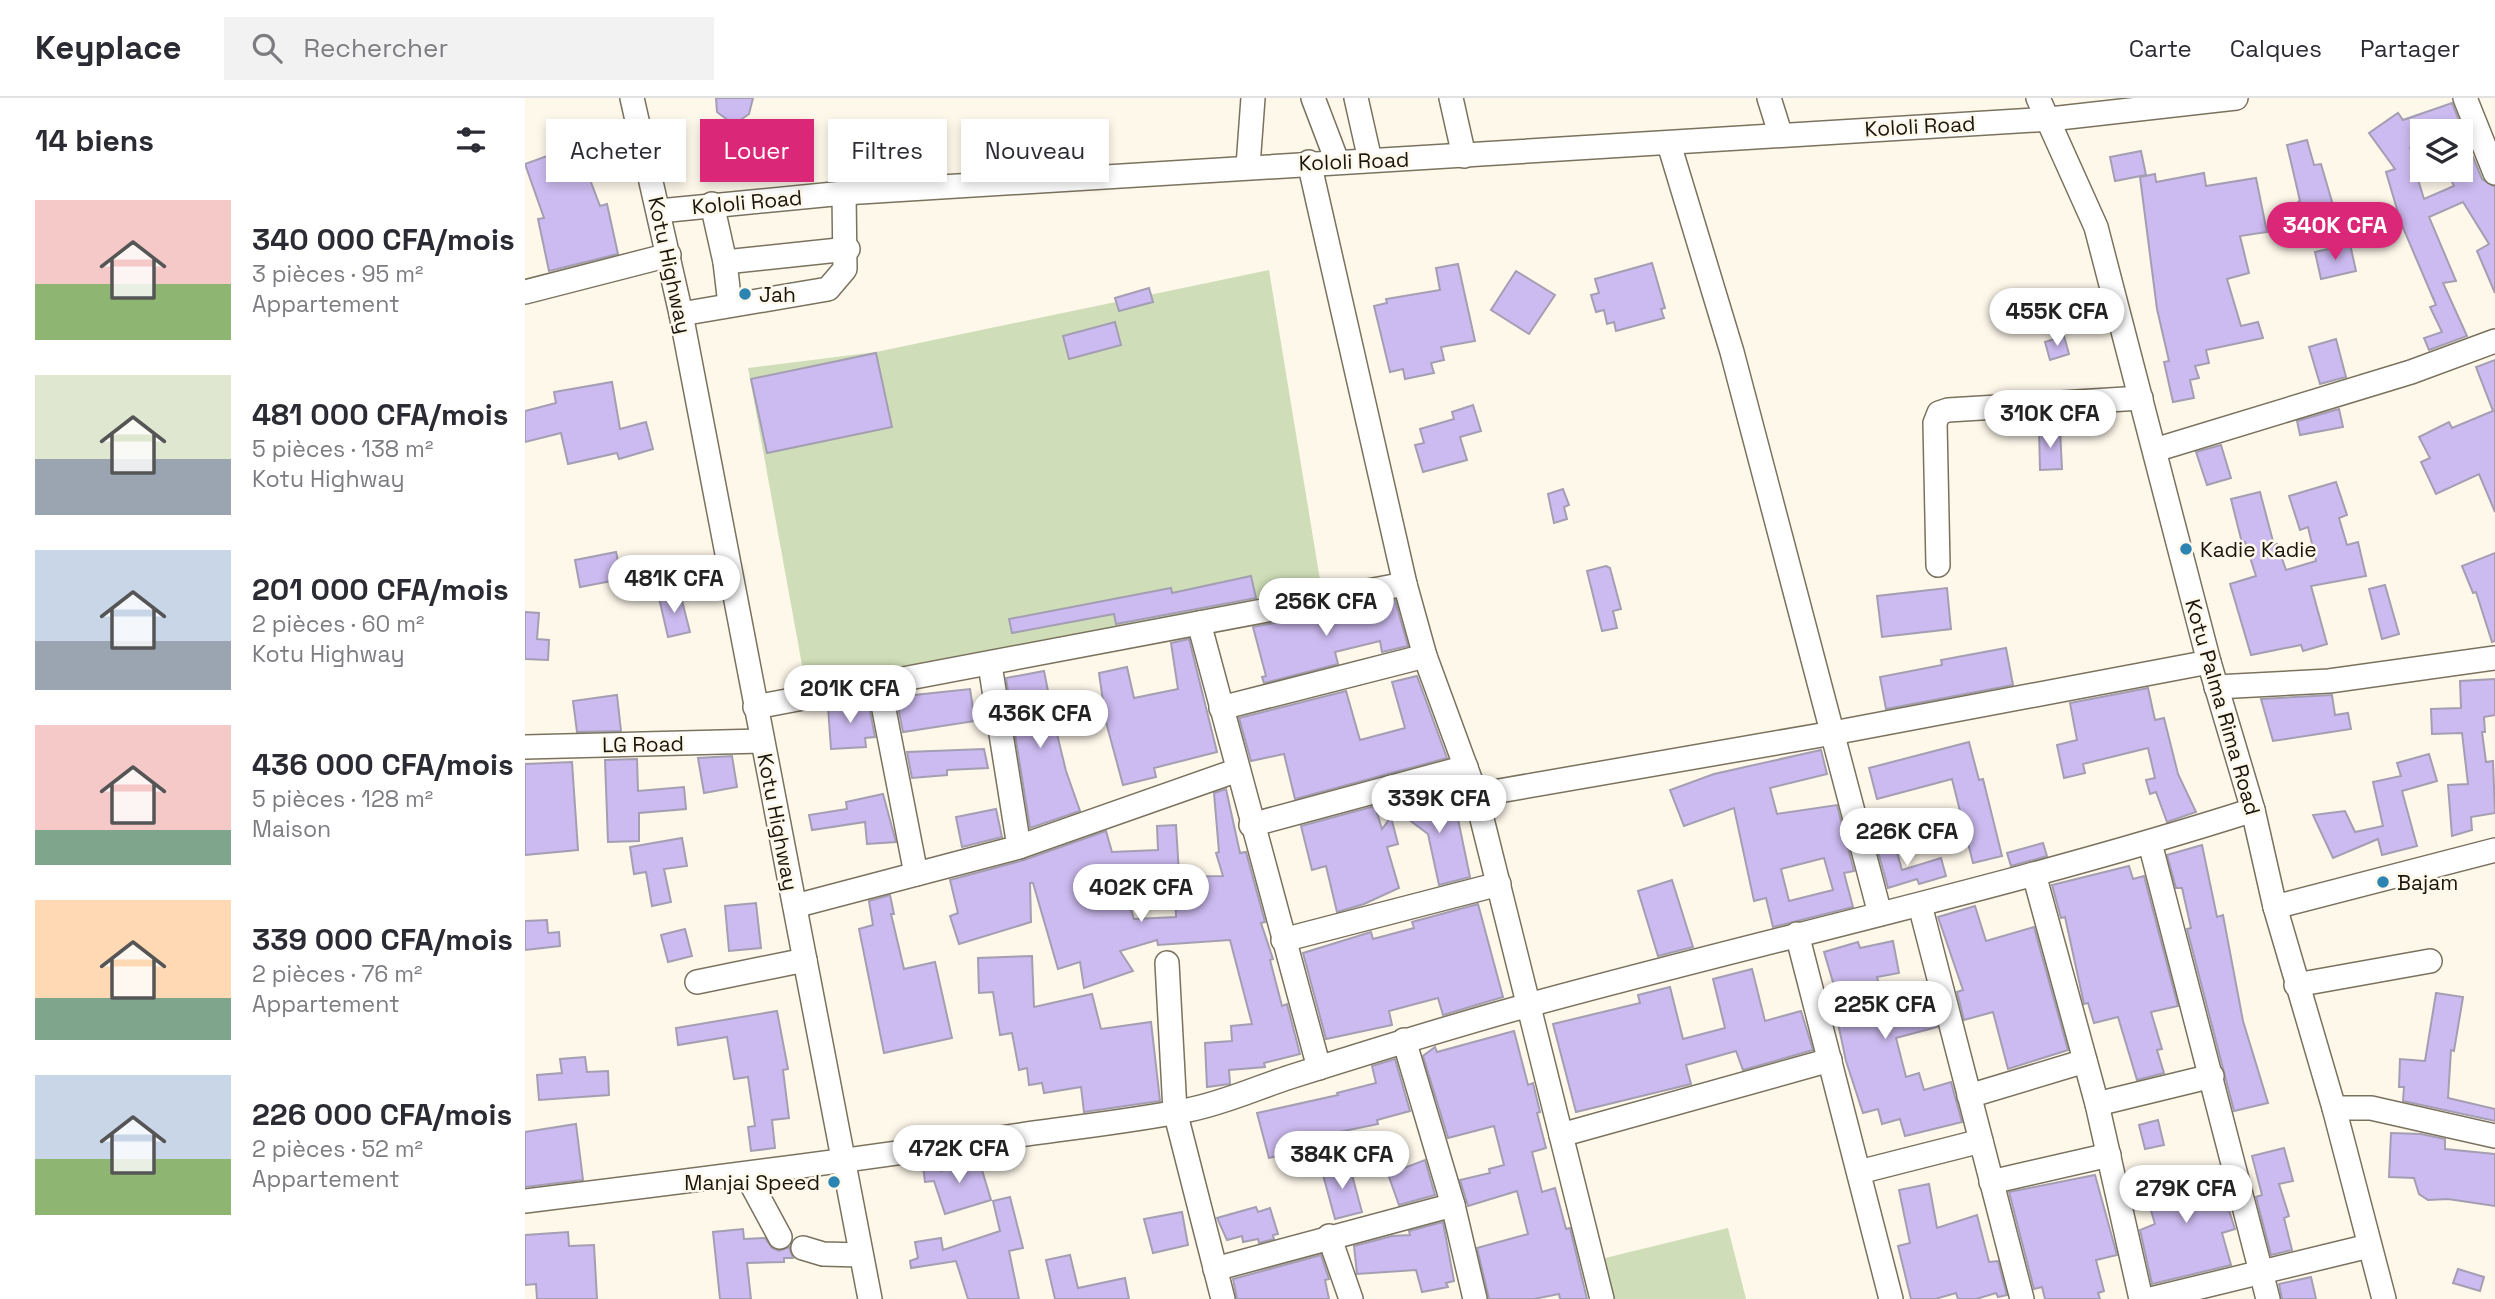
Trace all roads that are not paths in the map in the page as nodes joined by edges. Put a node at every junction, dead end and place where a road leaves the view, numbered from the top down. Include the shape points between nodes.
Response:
1 (632, 98) edge
2 (1253, 98) edge
3 (1313, 98) edge
4 (1356, 98) edge
5 (1451, 98) edge
6 (1769, 98) edge
7 (2038, 98) edge
8 (2236, 98) edge
9 (2465, 98) edge
10 (2050, 119) junction
11 (1780, 133) junction
12 (1669, 144) junction
13 (1464, 156) junction
14 (1370, 160) junction
15 (1337, 161) junction
16 (1309, 162) junction
17 (1248, 166) junction
18 (2495, 173) edge
19 (844, 193) junction
20 (712, 204) junction
21 (659, 211) junction
22 (848, 248) junction
23 (669, 255) junction
24 (725, 262) junction
25 (525, 292) edge
26 (730, 305) junction
27 (681, 314) junction
28 (2495, 341) edge
29 (2141, 398) junction
30 (2155, 450) junction
31 (1938, 565) dead end
32 (1405, 584) junction
33 (1199, 623) junction
34 (1425, 656) junction
35 (2495, 658) edge
36 (2209, 662) junction
37 (990, 665) junction
38 (879, 684) junction
39 (2216, 687) junction
40 (755, 707) junction
41 (1221, 708) junction
42 (1833, 733) junction
43 (761, 741) junction
44 (525, 747) edge
45 (1466, 767) junction
46 (1238, 770) junction
47 (1476, 795) junction
48 (2253, 810) junction
49 (1251, 825) junction
50 (2150, 843) junction
51 (1019, 846) junction
52 (2495, 850) edge
53 (916, 874) junction
54 (2034, 874) junction
55 (1499, 884) junction
56 (1920, 905) junction
57 (795, 906) junction
58 (2275, 907) junction
59 (1880, 914) junction
60 (1797, 934) junction
61 (1283, 940) junction
62 (805, 960) junction
63 (2430, 961) dead end
64 (1167, 963) dead end
65 (697, 982) dead end
66 (2296, 985) junction
67 (1528, 1005) junction
68 (1404, 1040) junction
69 (1830, 1060) junction
70 (2085, 1061) junction
71 (1319, 1068) junction
72 (2212, 1076) junction
73 (1969, 1096) junction
74 (2097, 1104) junction
75 (2335, 1108) junction
76 (1175, 1111) junction
77 (1561, 1135) junction
78 (2495, 1136) edge
79 (1981, 1141) junction
80 (2109, 1155) junction
81 (843, 1162) junction
82 (1859, 1172) junction
83 (746, 1174) junction
84 (1991, 1182) junction
85 (525, 1201) edge
86 (1453, 1205) junction
87 (1329, 1236) junction
88 (781, 1237) dead end
89 (2369, 1246) junction
90 (803, 1248) dead end
91 (861, 1255) junction
92 (1215, 1269) junction
93 (2261, 1270) junction
94 (870, 1299) edge
95 (1223, 1299) edge
96 (1351, 1299) edge
97 (1475, 1299) edge
98 (1602, 1299) edge
99 (1891, 1299) edge
100 (2022, 1299) edge
101 (2141, 1299) edge
102 (2151, 1299) edge
103 (2268, 1299) edge
104 (2384, 1299) edge

1 - 21 street, Kotu Highway
2 - 17 street
3 - 15 street
4 - 14 street
5 - 13 street
6 - 11 street
7 - 10 street, Kotu Palma Rima Road
8 - 10 street, Kololi Road
9 - 18 street
10 - 11 street, Kololi Road
10 - 29 street, Kotu Palma Rima Road via 2096,227
11 - 12 street, Kololi Road
12 - 13 street, Kololi Road
12 - 42 street via 1732,352
13 - 14 street, Kololi Road
14 - 15 street, Kololi Road
15 - 16 street, Kololi Road
16 - 17 street, Kololi Road
16 - 32 street
17 - 19 street, Kololi Road
19 - 20 street, Kololi Road
19 - 22 street
20 - 21 street, Kololi Road
20 - 24 street
21 - 23 street, Kotu Highway
22 - 24 street
22 - 26 street via 845,269 828,289
23 - 25 street
23 - 27 street, Kotu Highway
24 - 26 street
26 - 27 street
27 - 40 street, Kotu Highway
28 - 30 street via 2411,372
29 - 30 street, Kotu Palma Rima Road
29 - 31 street via 1939,413 1935,422
30 - 36 street, Kotu Palma Rima Road
32 - 33 street
32 - 34 street
33 - 37 street
33 - 41 street
34 - 41 street
34 - 45 street
35 - 39 street via 2329,681
36 - 39 street, Kotu Palma Rima Road
36 - 42 street
37 - 38 street
37 - 51 street
38 - 40 street
38 - 53 street
39 - 48 street, Kotu Palma Rima Road
40 - 43 street, Kotu Highway
41 - 46 street
42 - 47 street
42 - 59 street
43 - 44 street, LG Road
43 - 57 street, Kotu Highway
45 - 47 street
45 - 49 street
46 - 49 street
46 - 51 street
47 - 55 street
48 - 50 street
48 - 58 street, Kotu Palma Rima Road
49 - 61 street
50 - 54 street
50 - 72 street
51 - 53 street
52 - 58 street
53 - 57 street
54 - 56 street
54 - 70 street
55 - 61 street
55 - 67 street
56 - 59 street
56 - 73 street
57 - 62 street, Kotu Highway
58 - 66 street, Kotu Palma Rima Road
59 - 60 street
60 - 67 street
60 - 69 street
61 - 71 street
62 - 65 street
62 - 81 street, Kotu Highway
63 - 66 street
64 - 76 street
66 - 75 street, Kotu Palma Rima Road
67 - 68 street
67 - 77 street
68 - 71 street
68 - 86 street
69 - 77 street
69 - 82 street
70 - 73 street
70 - 74 street
71 - 76 street via 1251,1093
72 - 74 street
72 - 93 street
73 - 79 street
74 - 80 street
75 - 78 street via 2371,1108
75 - 89 street, Kotu Palma Rima Road
76 - 81 street
76 - 92 street
77 - 98 street
79 - 82 street
79 - 84 street
80 - 84 street
80 - 101 street
81 - 83 street
81 - 91 street, Kotu Highway
82 - 99 street
83 - 85 street
83 - 88 street
84 - 100 street
86 - 87 street
86 - 97 street
87 - 92 street
87 - 96 street
89 - 93 street
89 - 104 street, Kotu Palma Rima Road
90 - 91 street via 823,1254
91 - 94 street, Kotu Highway
92 - 95 street
93 - 102 street
93 - 103 street

